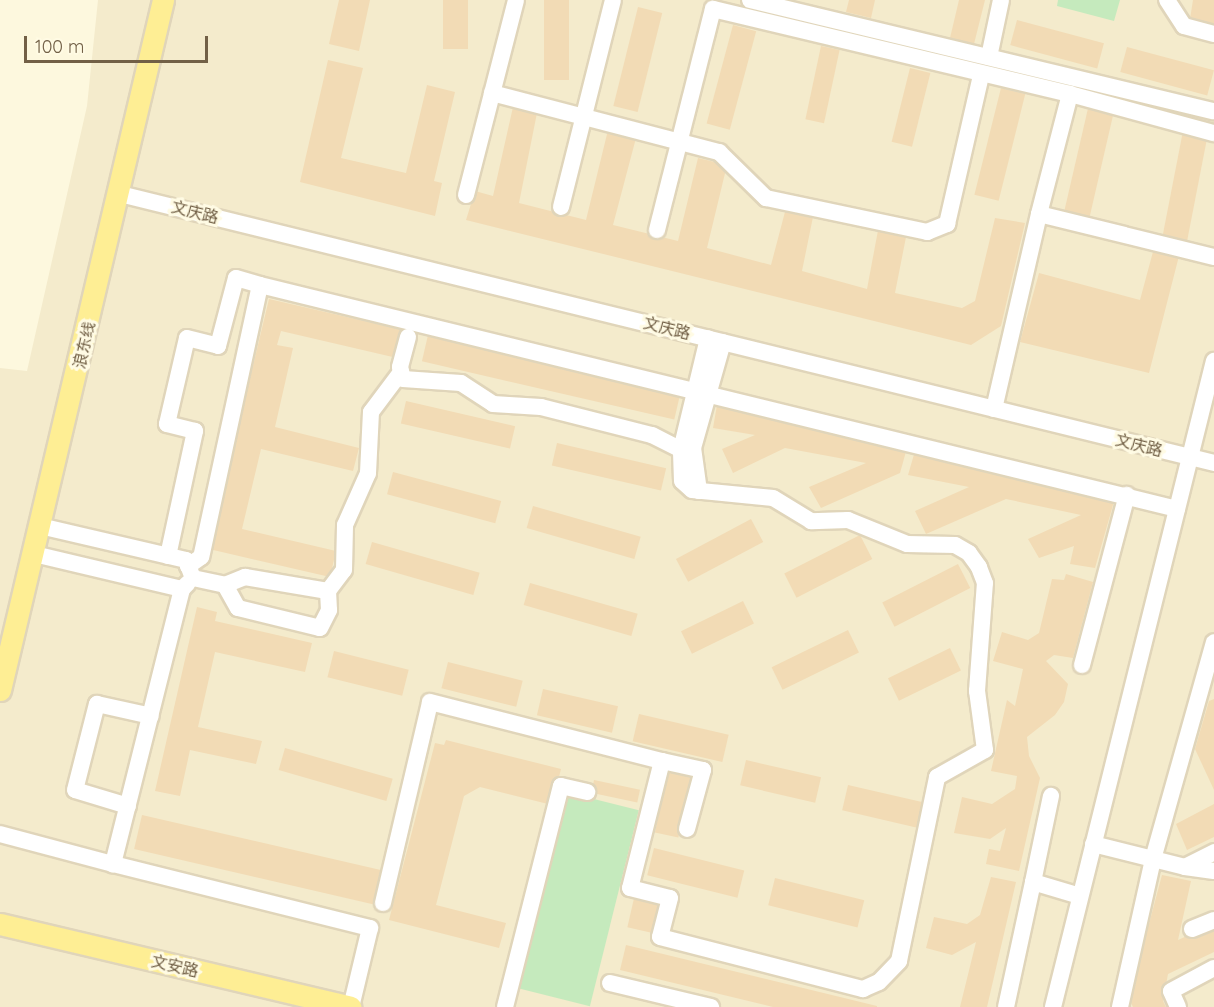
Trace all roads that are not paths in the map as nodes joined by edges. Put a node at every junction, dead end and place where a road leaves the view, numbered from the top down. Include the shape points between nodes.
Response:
1 (163, 0) edge
2 (516, 0) edge
3 (613, 0) edge
4 (750, 0) edge
5 (1001, 0) edge
6 (1166, 0) edge
7 (1214, 34) edge
8 (989, 57) junction
9 (981, 76) junction
10 (492, 93) junction
11 (1070, 94) junction
12 (1214, 111) edge
13 (584, 117) junction
14 (1214, 133) edge
15 (679, 141) junction
16 (120, 194) junction
17 (466, 195) dead end
18 (561, 207) dead end
19 (1040, 214) junction
20 (657, 230) dead end
21 (1214, 257) edge
22 (260, 285) junction
23 (408, 337) dead end
24 (716, 340) junction
25 (1214, 361) edge
26 (401, 372) junction
27 (702, 393) junction
28 (994, 409) junction
29 (681, 450) junction
30 (1190, 457) junction
31 (1214, 463) edge
32 (699, 491) junction
33 (1127, 495) junction
34 (1177, 509) junction
35 (40, 526) junction
36 (34, 554) junction
37 (168, 556) junction
38 (188, 578) junction
39 (225, 585) junction
40 (328, 591) junction
41 (1214, 642) edge
42 (1082, 666) dead end
43 (0, 690) edge
44 (151, 717) junction
45 (662, 761) junction
46 (587, 792) dead end
47 (1052, 796) dead end
48 (128, 806) junction
49 (687, 828) dead end
50 (0, 834) edge
51 (1093, 844) junction
52 (1214, 852) edge
53 (1153, 859) junction
54 (114, 864) junction
55 (1185, 867) junction
56 (1214, 871) edge
57 (1033, 882) junction
58 (1080, 896) junction
59 (383, 903) dead end
60 (1214, 920) edge
61 (0, 924) edge
62 (1192, 929) dead end
63 (1214, 968) edge
64 (610, 983) dead end
65 (351, 1007) edge
66 (505, 1007) edge
67 (711, 1007) edge
68 (1006, 1007) edge
69 (1053, 1007) edge
70 (1120, 1007) edge
71 (1178, 1007) edge

1 - 16 main road, 浪东线
2 - 10 street
3 - 13 street
4 - 8 street
5 - 8 street
6 - 7 street via 1184,26
8 - 12 street
9 - 11 street
9 - 15 street via 713,9
9 - 15 street via 947,224 927,232 766,198 719,152
10 - 13 street
10 - 17 street
11 - 14 street
11 - 19 street
13 - 15 street
13 - 18 street
15 - 20 street
16 - 24 street, 文庆路
16 - 35 main road, 浪东线
19 - 21 street
19 - 28 street
22 - 27 street
22 - 37 street via 236,278 218,346 187,338 167,424 195,431
22 - 38 street via 201,557
23 - 26 street
24 - 27 street
24 - 28 street, 文庆路
25 - 30 street
26 - 29 street via 403,378 461,383 493,404 541,407 652,435
26 - 40 street via 370,412 368,473 345,525 344,570
27 - 29 street
27 - 32 street via 693,448
27 - 33 street
28 - 30 street, 文庆路
29 - 32 street via 682,481
30 - 31 street, 文庆路
30 - 34 street
32 - 45 street via 773,498 811,521 848,520 906,544 955,545 969,553 985,583 977,691 985,750 937,777 899,961 879,982 863,989 660,937 670,898 630,888
33 - 34 street
33 - 42 street
34 - 51 street
35 - 36 main road, 浪东线
35 - 37 street
36 - 38 street
36 - 43 main road, 浪东线
37 - 38 street via 186,560
38 - 39 street
38 - 44 street
39 - 40 street via 245,577
39 - 40 street via 238,608 320,627 329,610
41 - 53 street
44 - 48 street
44 - 48 street via 97,704 75,790
45 - 49 street via 703,771
45 - 59 street via 430,702
46 - 66 street via 561,786
47 - 57 street
48 - 54 street
50 - 54 street
51 - 53 street
51 - 58 street
52 - 55 street
53 - 55 street
53 - 70 street
54 - 65 street via 370,928
55 - 56 street
57 - 58 street
57 - 68 street
58 - 69 street
60 - 62 street
61 - 65 main road, 文安路
63 - 71 street via 1171,992
64 - 67 street

